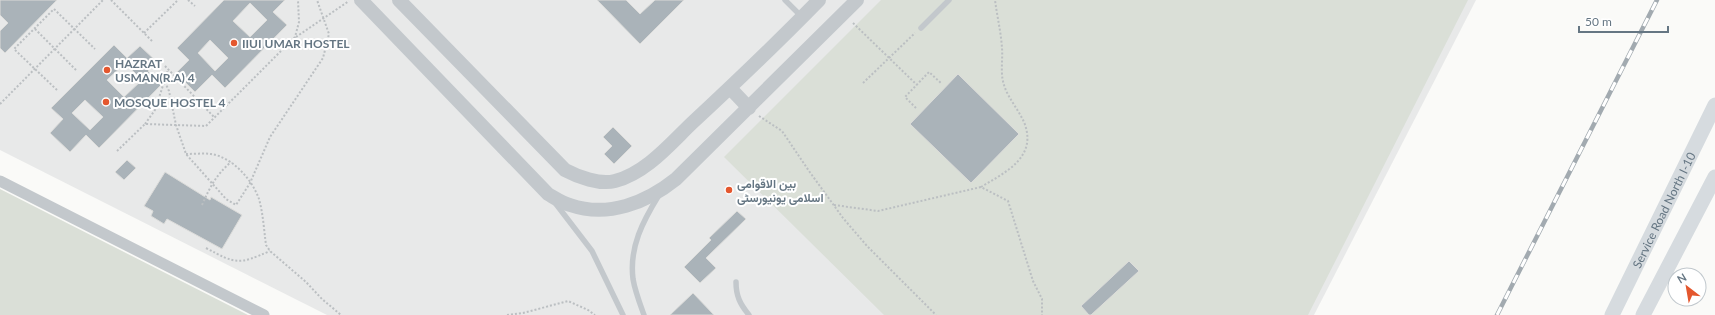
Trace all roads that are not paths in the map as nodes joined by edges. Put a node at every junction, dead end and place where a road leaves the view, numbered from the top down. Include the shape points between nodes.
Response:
1 (361, 0) edge
2 (399, 0) edge
3 (786, 0) edge
4 (819, 0) edge
5 (857, 0) edge
6 (949, 0) edge
7 (802, 17) junction
8 (921, 28) road end
9 (730, 88) junction
10 (1715, 105) edge
11 (749, 108) junction
12 (1715, 177) edge
13 (0, 181) edge
14 (662, 190) junction
15 (548, 194) junction
16 (736, 282) dead end
17 (264, 315) edge
18 (623, 315) edge
19 (644, 315) edge
20 (749, 315) edge
21 (1612, 315) edge
22 (1644, 315) edge

1 - 15 street
2 - 9 street via 565,170 580,177 614,182 637,171 658,155
3 - 7 lane
4 - 7 street
5 - 11 street
6 - 8 lane
7 - 9 street
9 - 11 street
10 - 21 main road, Service Road North I-10
11 - 14 street
12 - 22 main road
13 - 17 street
14 - 15 street via 649,198 616,210 585,209 569,205
14 - 19 lane via 643,222 633,250 633,279
15 - 18 lane via 592,251
16 - 20 lane via 736,295

